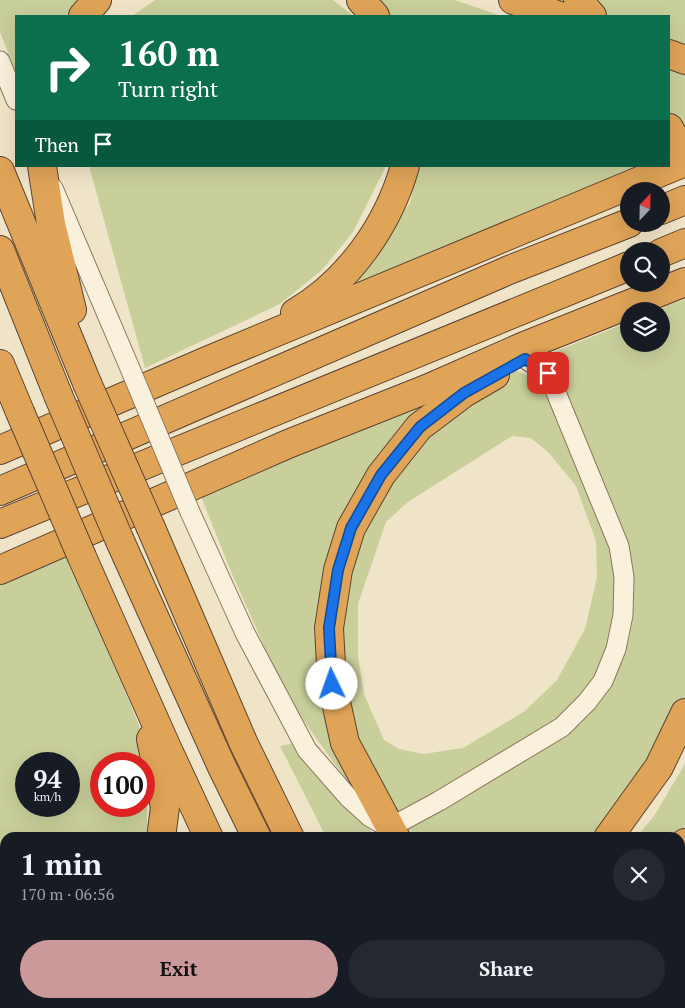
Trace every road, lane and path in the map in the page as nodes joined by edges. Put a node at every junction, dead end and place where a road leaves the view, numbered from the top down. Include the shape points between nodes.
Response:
1 (97, 0) edge
2 (361, 0) edge
3 (513, 0) edge
4 (578, 0) edge
5 (84, 15) edge
6 (374, 15) edge
7 (557, 15) edge
8 (591, 15) edge
9 (670, 54) edge
10 (685, 60) edge
11 (0, 61) edge
12 (15, 98) edge
13 (670, 130) edge
14 (685, 157) edge
15 (685, 162) edge
16 (43, 167) edge
17 (43, 167) edge
18 (406, 167) edge
19 (0, 171) edge
20 (685, 200) edge
21 (670, 206) edge
22 (620, 227) edge
23 (685, 243) edge
24 (670, 249) edge
25 (0, 250) edge
26 (620, 270) edge
27 (685, 282) edge
28 (584, 322) junction
29 (525, 359) junction
30 (210, 360) junction
31 (0, 364) edge
32 (90, 382) junction
33 (0, 450) edge
34 (0, 491) edge
35 (0, 524) edge
36 (0, 570) edge
37 (140, 686) junction
38 (685, 714) edge
39 (162, 832) edge
40 (207, 832) edge
41 (254, 832) edge
42 (287, 832) edge
43 (392, 832) edge
44 (612, 832) edge

1 - 5 highway
2 - 6 highway
3 - 7 highway
4 - 8 highway
9 - 10 highway
11 - 12 lane
13 - 14 highway
15 - 30 highway
16 - 43 lane, bridge via 190,512 245,633 306,750 349,798
17 - 32 highway via 51,224
18 - 30 highway via 382,222 345,272 305,307
19 - 32 highway
20 - 21 highway
22 - 34 highway via 509,270
23 - 24 highway
25 - 41 highway, bridge via 120,541
26 - 35 highway
27 - 28 highway
28 - 29 highway
28 - 36 highway via 288,444
29 - 43 highway via 464,393 420,427 381,475 351,528 338,570 329,628 332,684 345,743
29 - 43 lane via 548,373 619,546 624,577 624,615 616,649 603,681 562,727
30 - 33 highway
31 - 37 highway, bridge
32 - 42 highway, bridge via 243,742
37 - 39 highway via 165,806
37 - 40 highway
38 - 44 highway via 658,767

